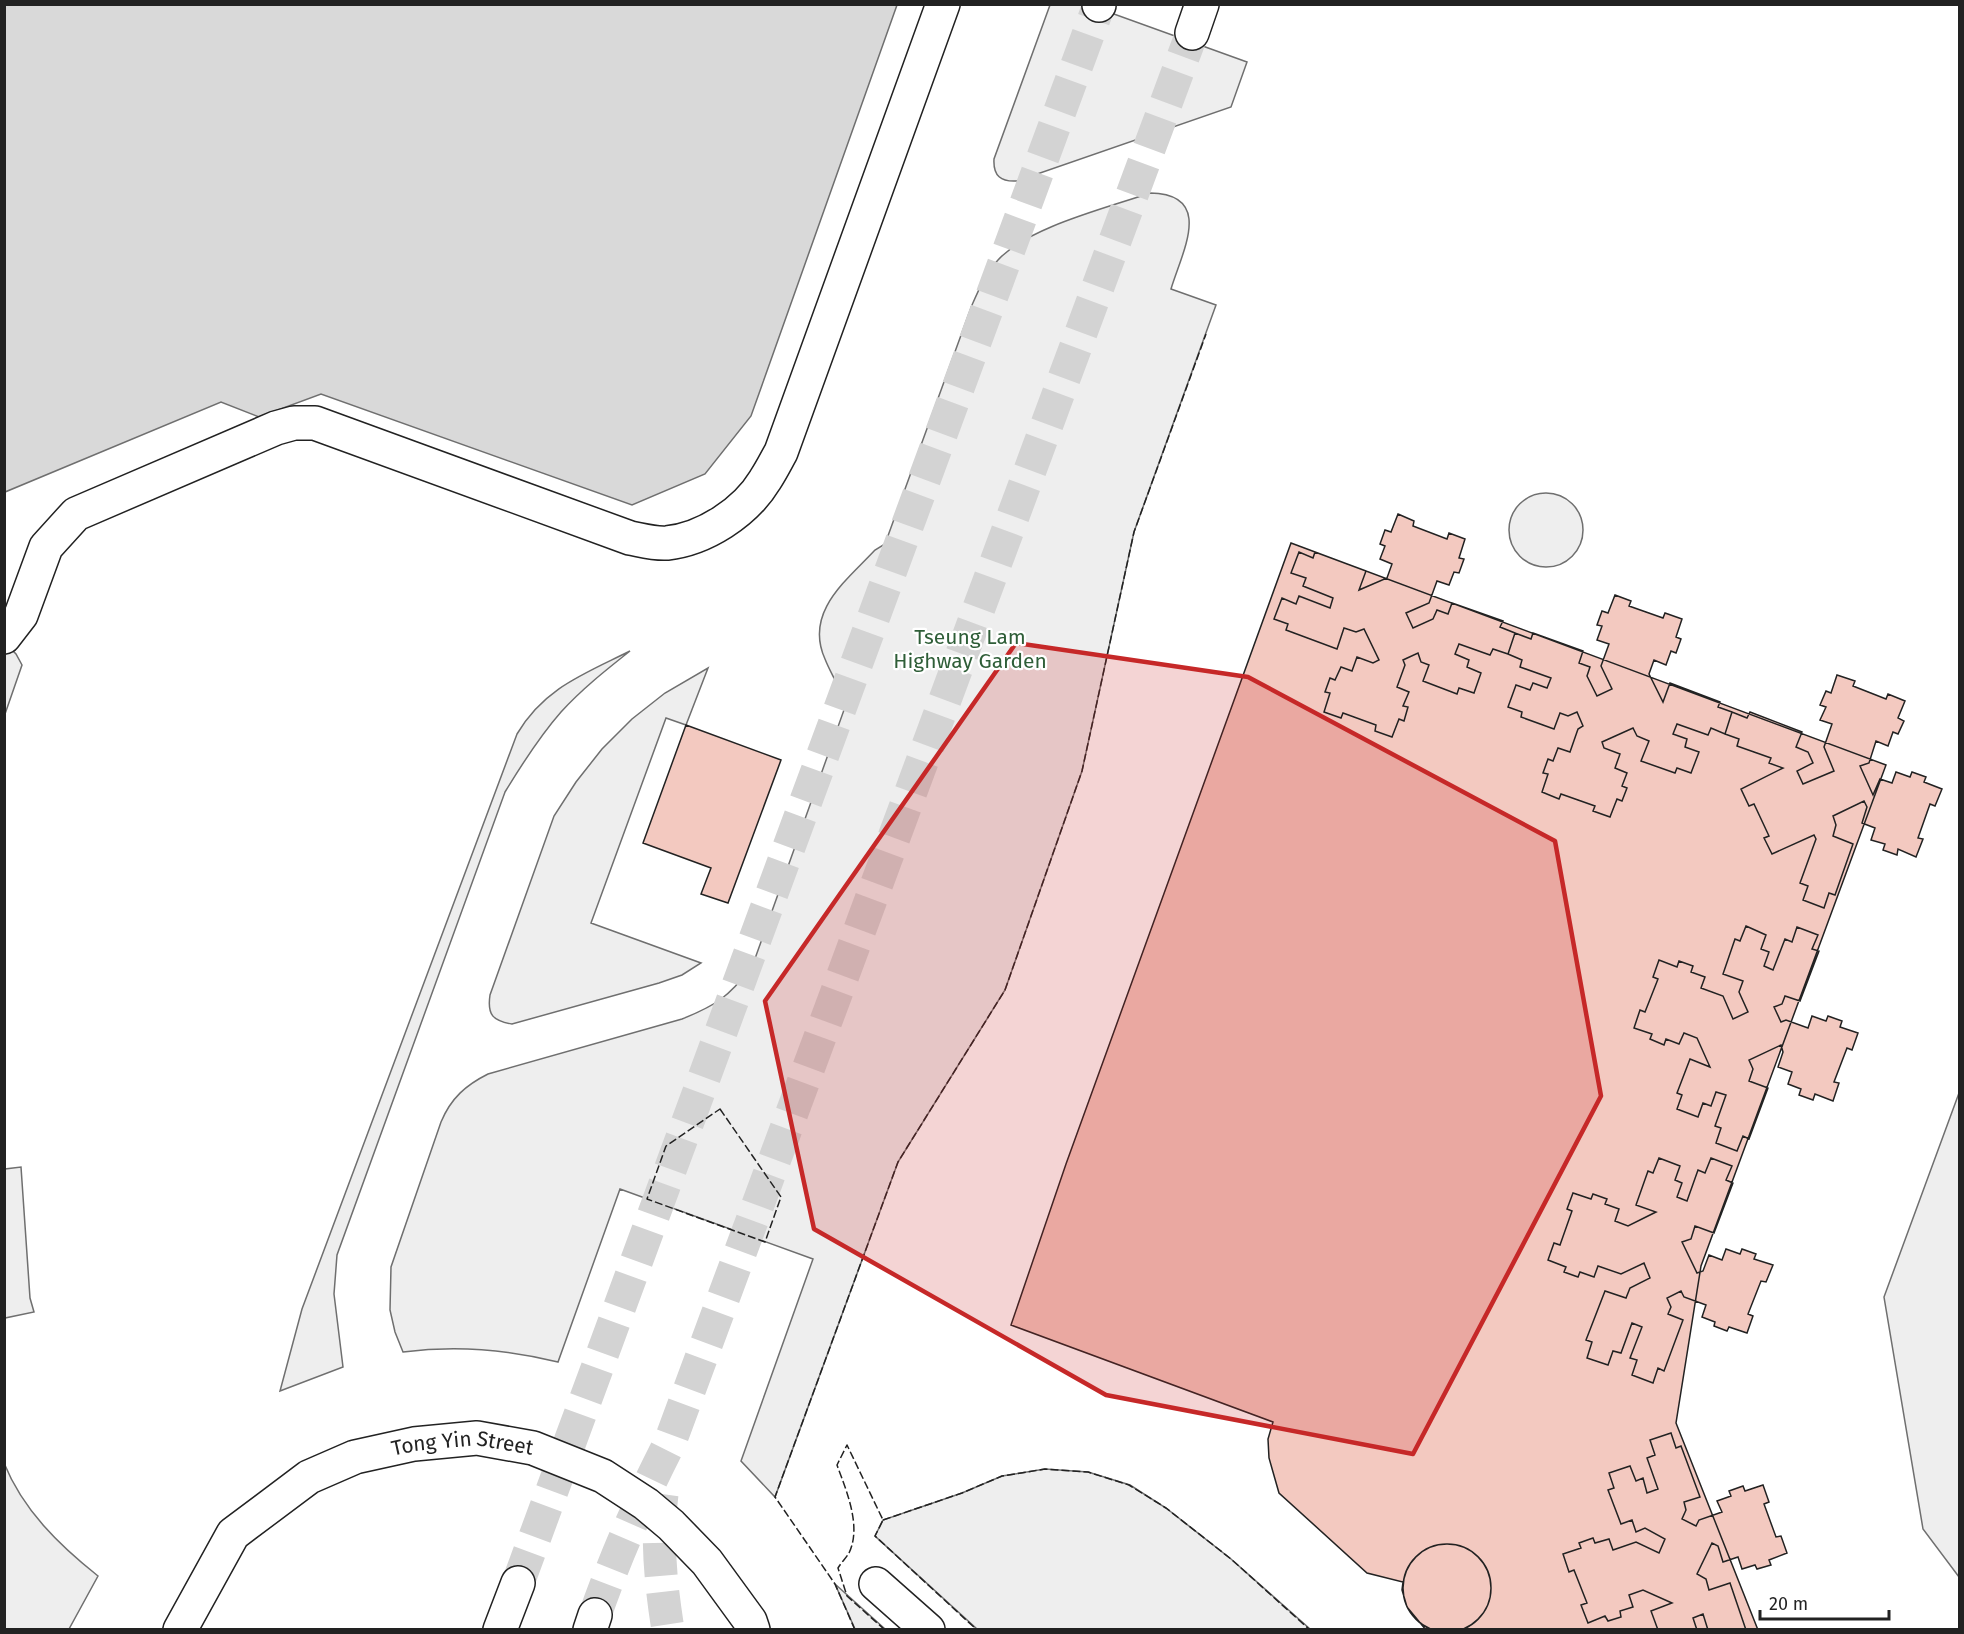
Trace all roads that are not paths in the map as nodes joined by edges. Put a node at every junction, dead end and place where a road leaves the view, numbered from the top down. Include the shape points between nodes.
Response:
1 (943, 4) edge
2 (4, 637) edge
3 (518, 1583) tunnel mouth
4 (876, 1584) dead end
5 (180, 1629) edge
6 (500, 1629) edge
7 (753, 1629) edge
8 (928, 1629) edge

1 - 2 street via 781,452 765,482 723,522 694,537 664,544 630,538 315,423 294,423 76,514 45,546 21,615
3 - 6 street
4 - 8 street
5 - 7 street, Tong Yin Street via 233,1534 309,1477 355,1457 414,1444 477,1438 533,1448 603,1476 646,1504 707,1562

